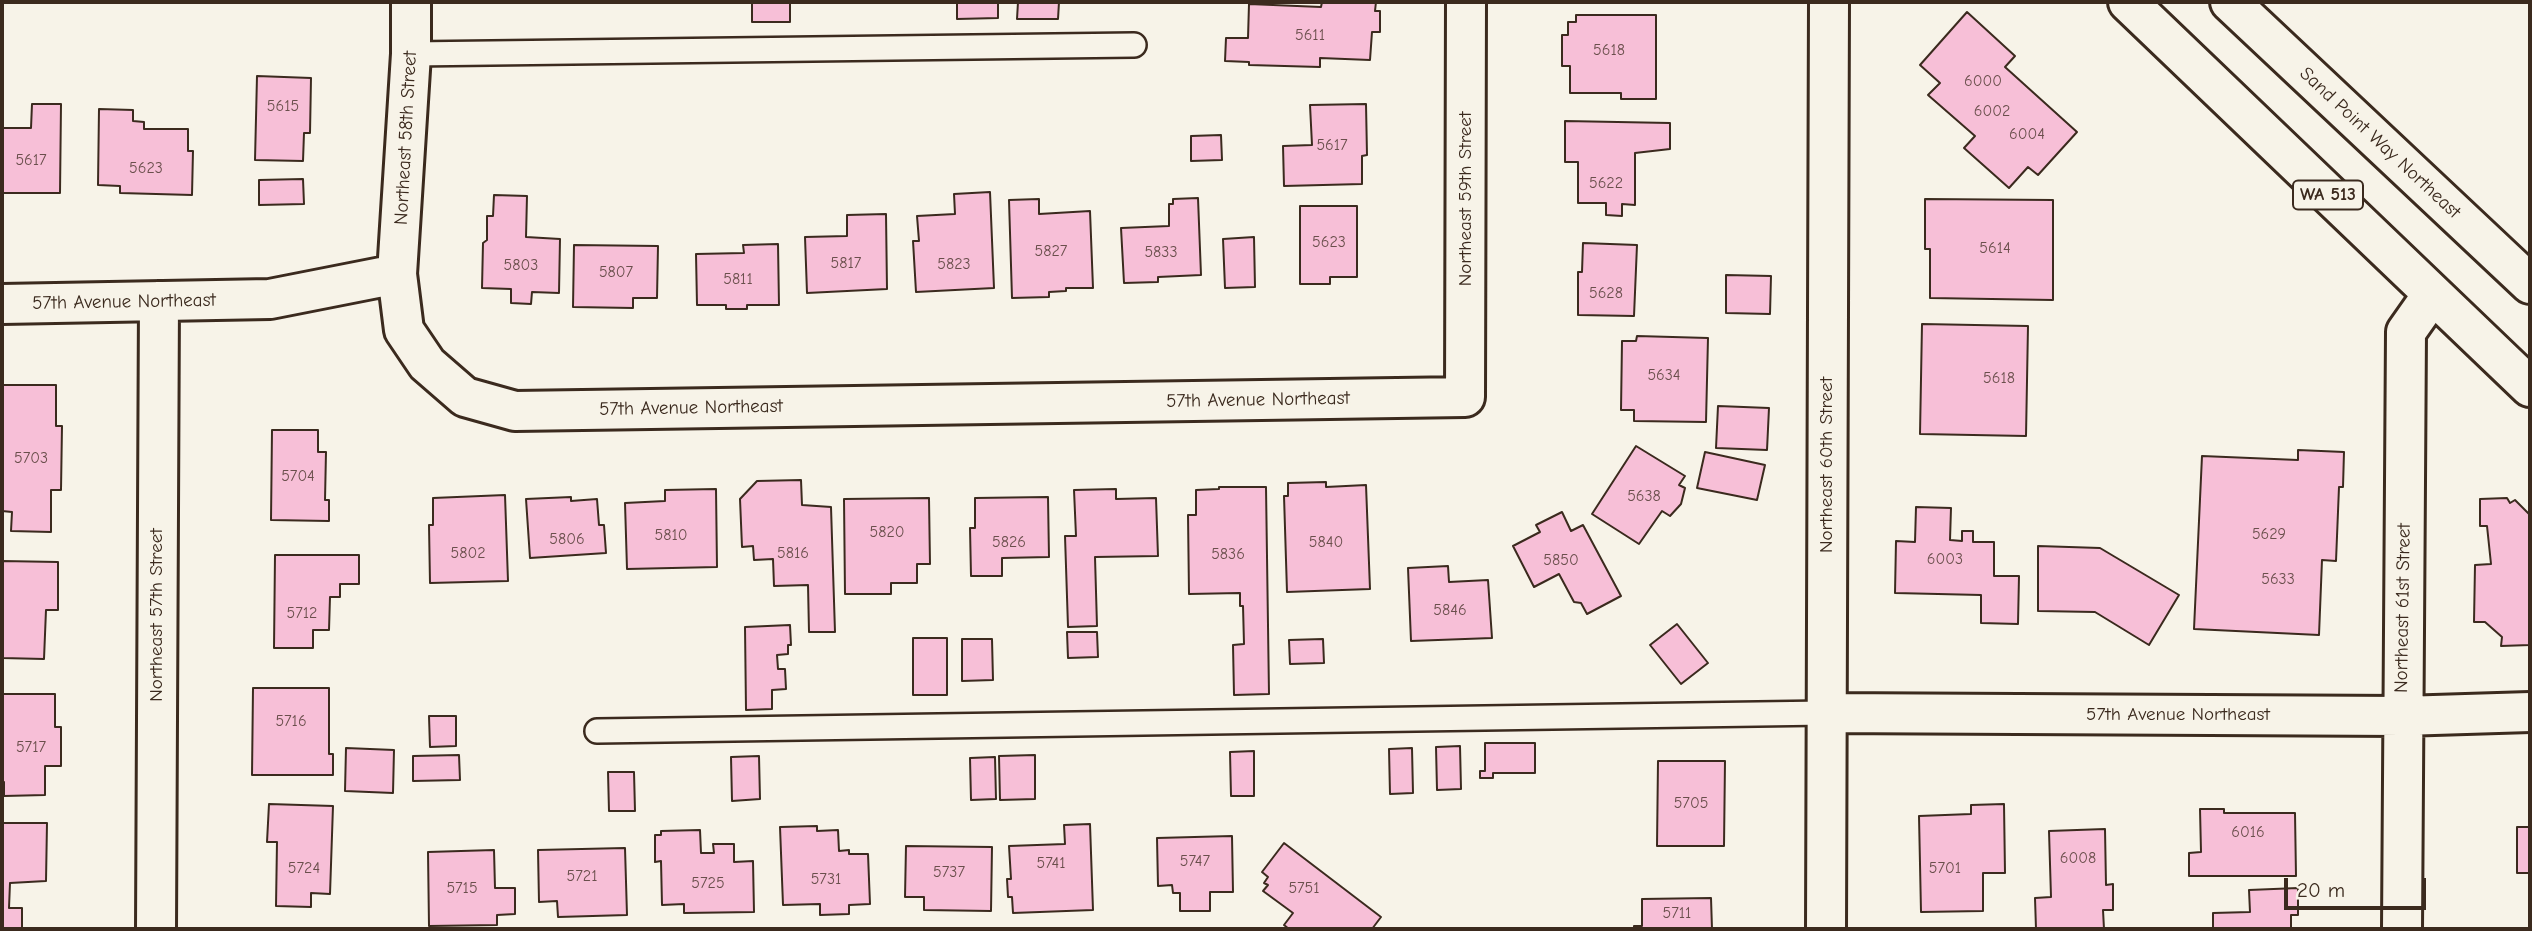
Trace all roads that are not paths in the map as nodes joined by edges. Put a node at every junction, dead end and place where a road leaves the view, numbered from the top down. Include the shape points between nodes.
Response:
1 (411, 2) edge
2 (1466, 2) edge
3 (1829, 2) edge
4 (2128, 2) edge
5 (2230, 2) edge
6 (1134, 45) dead end
7 (411, 54) junction
8 (397, 274) junction
9 (2530, 284) edge
10 (2432, 295) junction
11 (159, 301) junction
12 (2, 304) edge
13 (2530, 387) edge
14 (1465, 397) joint
15 (2530, 712) edge
16 (1826, 713) junction
17 (2402, 716) junction
18 (597, 731) dead end
19 (156, 929) edge
20 (1826, 929) edge
21 (2402, 929) edge

1 - 7 street, Northeast 58th Street
2 - 14 street, Northeast 59th Street
3 - 16 street, Northeast 60th Street
4 - 10 street, WA 513
5 - 9 street, Sand Point Way Northeast
6 - 7 lane
7 - 8 street, Northeast 58th Street
8 - 11 street, 57th Avenue Northeast via 270,299
8 - 14 street, 57th Avenue Northeast via 404,330 427,364 465,397 515,411
10 - 13 street, WA 513
10 - 17 street, Northeast 61st Street via 2406,332
11 - 12 street, 57th Avenue Northeast
11 - 19 street, Northeast 57th Street
15 - 17 street, 57th Avenue Northeast
16 - 17 street, 57th Avenue Northeast
16 - 18 lane
16 - 20 street, Northeast 60th Street
17 - 21 street, Northeast 61st Street

